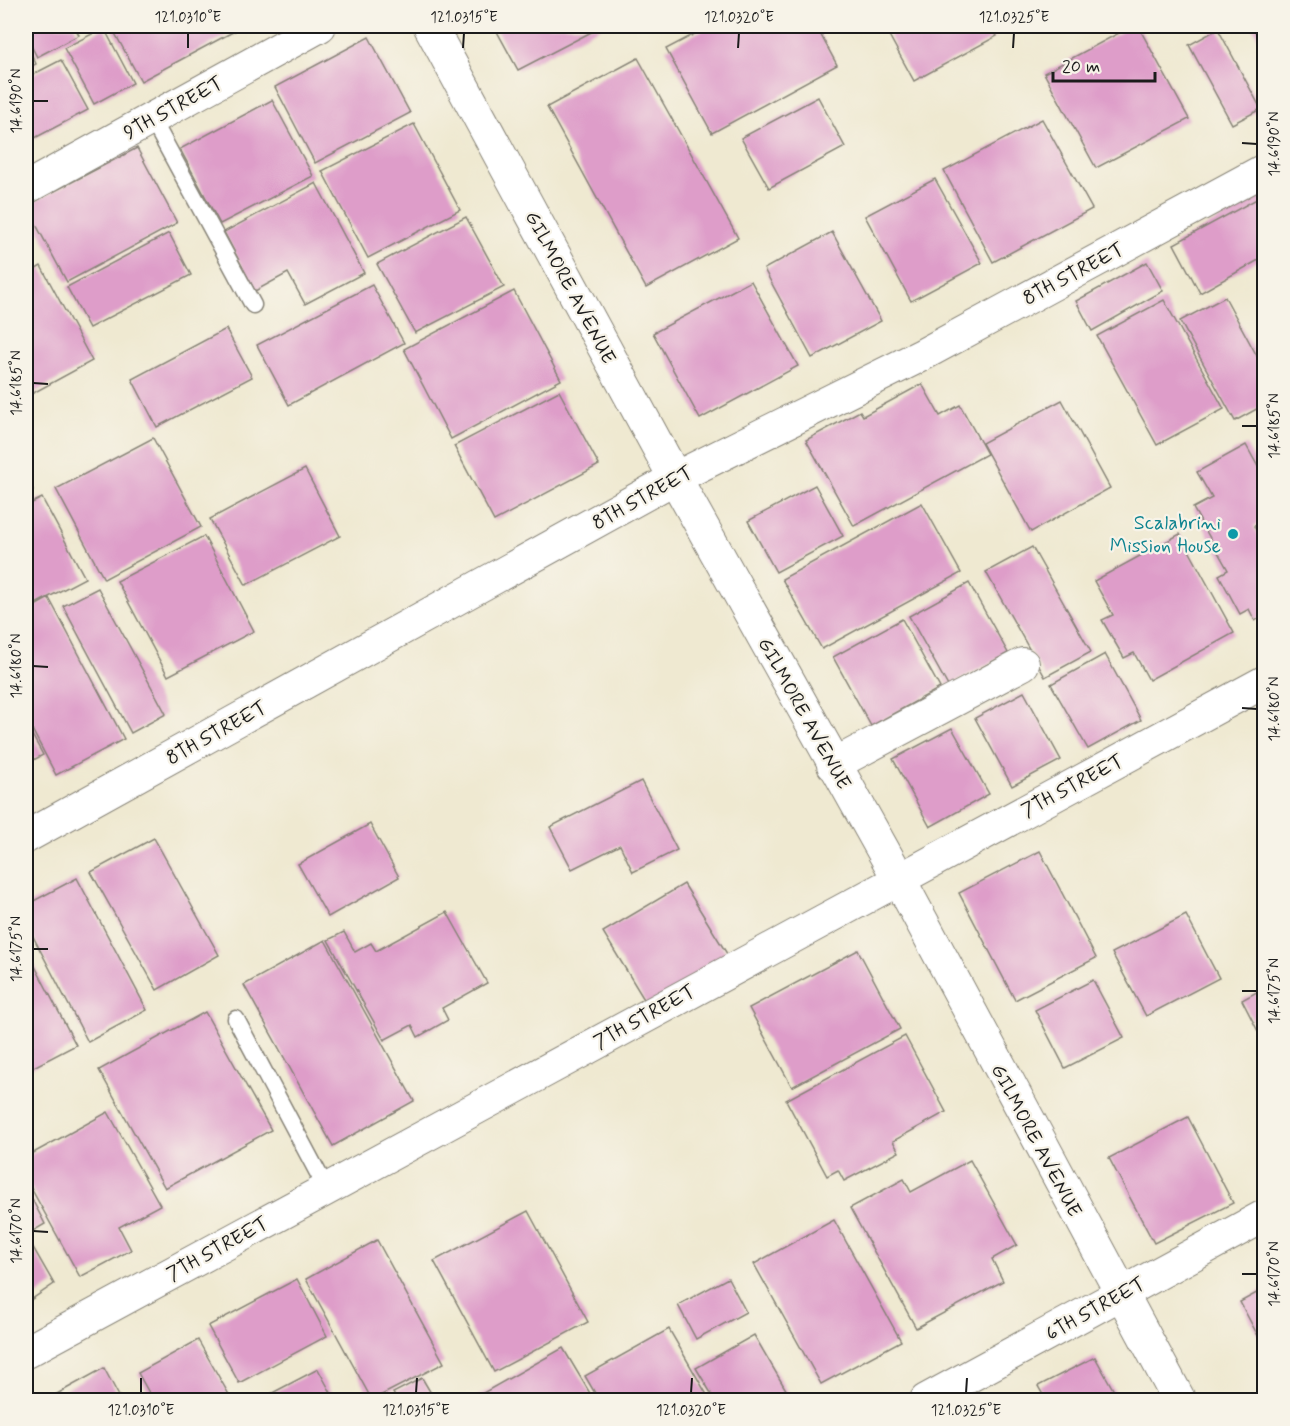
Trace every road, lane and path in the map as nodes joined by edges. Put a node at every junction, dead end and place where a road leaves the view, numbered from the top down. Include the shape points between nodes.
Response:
1 (320, 26) edge
2 (430, 26) edge
3 (152, 118) junction
4 (1264, 170) edge
5 (26, 188) edge
6 (253, 305) dead end
7 (675, 478) junction
8 (1023, 664) dead end
9 (1264, 682) edge
10 (833, 765) junction
11 (26, 837) edge
12 (898, 879) junction
13 (236, 1019) dead end
14 (326, 1188) junction
15 (1264, 1216) edge
16 (1120, 1294) junction
17 (26, 1352) edge
18 (926, 1401) edge
19 (1179, 1401) edge

1 - 3 street, 9TH STREET
2 - 7 main road, GILMORE AVENUE
3 - 5 street, 9TH STREET
3 - 6 lane
4 - 7 street, 8TH STREET via 922,355
7 - 10 main road, GILMORE AVENUE
7 - 11 street, 8TH STREET
8 - 10 street
9 - 12 street, 7TH STREET
10 - 12 main road, GILMORE AVENUE
12 - 14 street, 7TH STREET
12 - 16 main road, GILMORE AVENUE
13 - 14 lane
14 - 17 street, 7TH STREET
15 - 16 street, 6TH STREET
16 - 18 street, 6TH STREET
16 - 19 main road, GILMORE AVENUE

